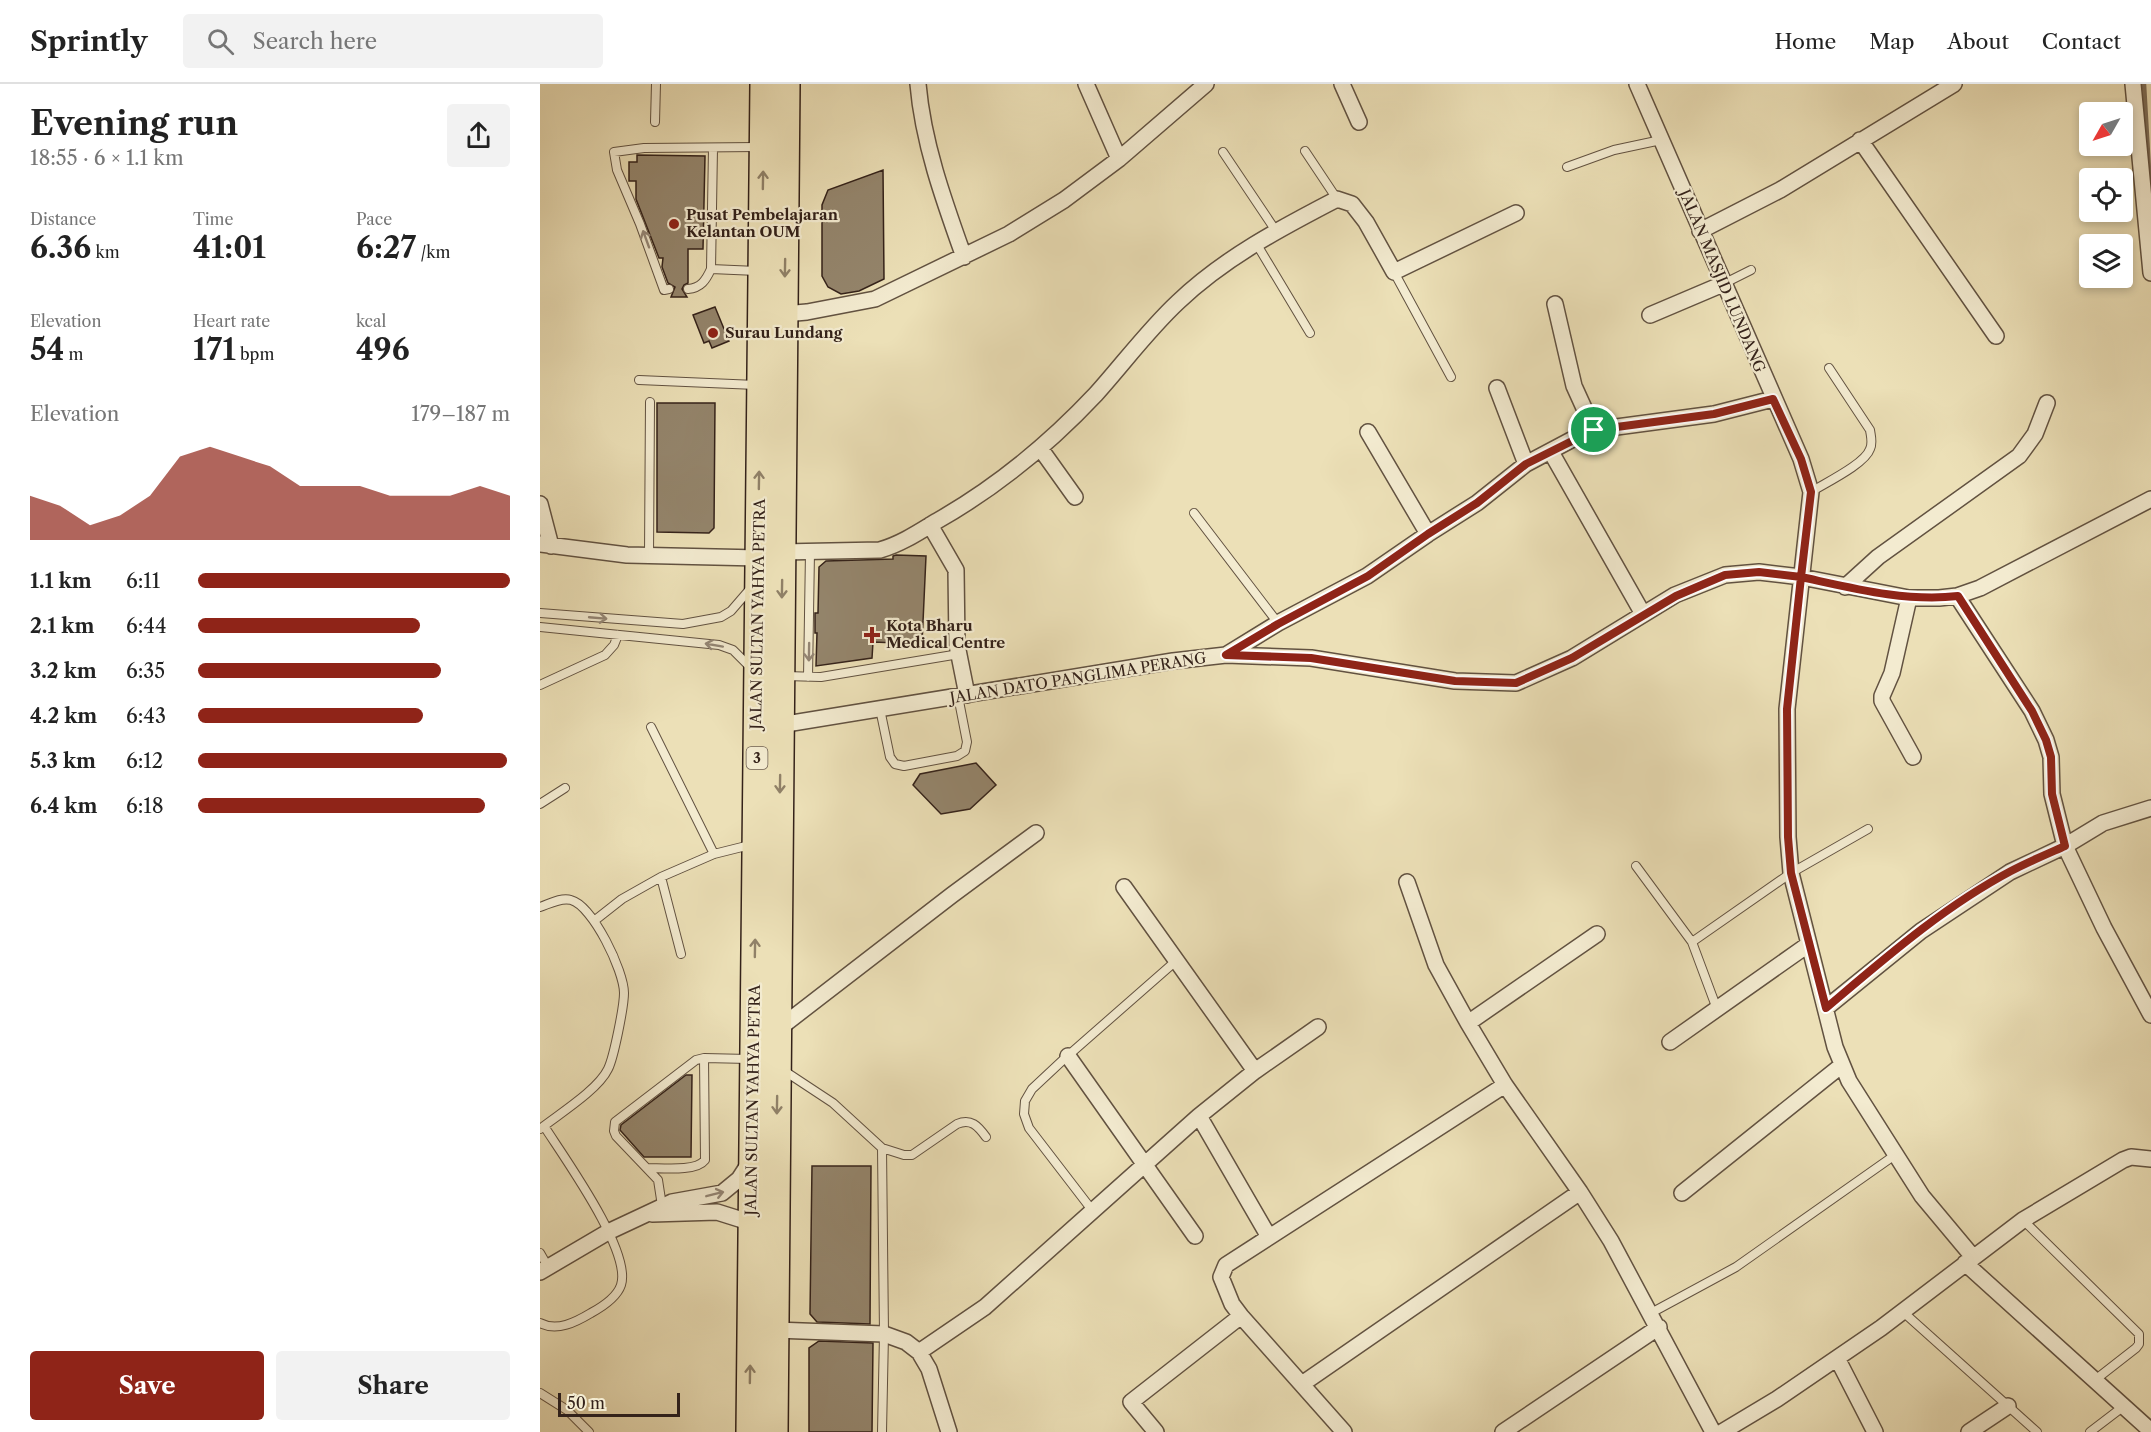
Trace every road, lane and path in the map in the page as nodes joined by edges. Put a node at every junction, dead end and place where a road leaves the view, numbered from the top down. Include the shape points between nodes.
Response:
1 (656, 84) edge
2 (764, 84) edge
3 (786, 84) edge
4 (918, 84) edge
5 (1086, 84) edge
6 (1342, 84) edge
7 (1637, 84) edge
8 (1954, 84) edge
9 (2133, 84) edge
10 (1202, 85) edge
11 (1928, 90) edge
12 (654, 122) dead end
13 (1359, 122) dead end
14 (1661, 140) junction
15 (1860, 140) junction
16 (763, 147) junction
17 (713, 148) junction
18 (1305, 151) dead end
19 (1223, 152) dead end
20 (1119, 159) junction
21 (1567, 167) dead end
22 (1337, 198) junction
23 (1515, 213) dead end
24 (1276, 231) junction
25 (1700, 231) junction
26 (1256, 243) junction
27 (964, 257) junction
28 (711, 269) junction
29 (1750, 270) dead end
30 (762, 271) junction
31 (1394, 272) junction
32 (2151, 273) edge
33 (1723, 284) junction
34 (669, 289) dead end
35 (688, 289) dead end
36 (1555, 304) dead end
37 (784, 314) junction
38 (1650, 315) dead end
39 (1310, 333) dead end
40 (1996, 336) dead end
41 (1829, 368) dead end
42 (1451, 377) dead end
43 (639, 380) dead end
44 (760, 386) junction
45 (1497, 388) dead end
46 (1773, 399) junction
47 (650, 402) dead end
48 (2047, 403) dead end
49 (1594, 430) junction
50 (1368, 432) dead end
51 (1040, 448) junction
52 (1551, 452) junction
53 (1526, 464) junction
54 (1811, 492) junction
55 (1075, 497) dead end
56 (2151, 499) edge
57 (540, 504) edge
58 (1194, 513) dead end
59 (930, 525) junction
60 (1428, 534) junction
61 (545, 545) edge
62 (810, 552) junction
63 (649, 555) junction
64 (766, 560) junction
65 (1801, 577) junction
66 (1845, 587) junction
67 (1958, 596) junction
68 (1909, 598) junction
69 (540, 613) edge
70 (1643, 614) junction
71 (1278, 624) junction
72 (540, 627) edge
73 (618, 635) junction
74 (959, 654) junction
75 (1226, 655) junction
76 (808, 677) junction
77 (769, 678) junction
78 (540, 685) edge
79 (962, 695) junction
80 (880, 709) junction
81 (780, 725) junction
82 (651, 727) dead end
83 (1913, 758) dead end
84 (565, 788) dead end
85 (540, 804) edge
86 (2151, 808) edge
87 (1868, 829) dead end
88 (1036, 833) dead end
89 (756, 844) junction
90 (2065, 846) junction
91 (714, 854) junction
92 (1636, 866) dead end
93 (1791, 873) junction
94 (661, 877) junction
95 (1407, 882) dead end
96 (1124, 887) dead end
97 (540, 907) edge
98 (594, 921) junction
99 (1598, 934) dead end
100 (1692, 942) junction
101 (1809, 944) junction
102 (681, 954) dead end
103 (1177, 960) junction
104 (1826, 1008) junction
105 (1718, 1009) junction
106 (2151, 1016) edge
107 (1468, 1023) junction
108 (1318, 1027) dead end
109 (777, 1030) junction
110 (1670, 1042) dead end
111 (1068, 1056) junction
112 (704, 1058) junction
113 (765, 1063) junction
114 (1842, 1065) junction
115 (1256, 1071) junction
116 (1505, 1085) junction
117 (1199, 1116) junction
118 (542, 1128) edge
119 (986, 1137) dead end
120 (882, 1148) junction
121 (1895, 1155) junction
122 (753, 1158) junction
123 (2151, 1159) edge
124 (1145, 1163) junction
125 (647, 1168) junction
126 (1580, 1192) junction
127 (1682, 1193) dead end
128 (662, 1206) junction
129 (1092, 1210) junction
130 (645, 1215) junction
131 (2023, 1220) junction
132 (752, 1223) junction
133 (608, 1232) junction
134 (1195, 1236) dead end
135 (1269, 1237) junction
136 (540, 1253) edge
137 (1969, 1260) junction
138 (544, 1269) edge
139 (1902, 1311) junction
140 (1651, 1314) junction
141 (1241, 1317) junction
142 (540, 1323) edge
143 (1659, 1328) junction
144 (775, 1330) junction
145 (884, 1334) junction
146 (919, 1352) junction
147 (1837, 1358) junction
148 (2095, 1380) junction
149 (1302, 1384) junction
150 (540, 1393) edge
151 (2008, 1406) junction
152 (2124, 1406) junction
153 (1336, 1430) edge
154 (2151, 1431) edge
155 (589, 1432) edge
156 (750, 1432) edge
157 (774, 1432) edge
158 (882, 1432) edge
159 (949, 1432) edge
160 (1156, 1432) edge
161 (1503, 1432) edge
162 (1713, 1432) edge
163 (1722, 1432) edge
164 (1875, 1432) edge
165 (1969, 1432) edge
166 (2037, 1432) edge
167 (2090, 1432) edge

1 - 12 lane
2 - 16 highway, JALAN SULTAN YAHYA PETRA / 3
3 -> 37 highway, JALAN SULTAN YAHYA PETRA / 3
4 - 27 street via 921,118
5 - 20 street
6 - 13 street
7 - 14 street, JALAN MASJID LUNDANG
8 - 11 street
9 - 32 street
10 - 20 street
11 - 15 street
14 - 21 lane via 1614,150
14 - 25 street, JALAN MASJID LUNDANG
15 - 25 street via 1780,190
15 - 40 street
16 - 17 lane
30 -> 16 highway, JALAN SULTAN YAHYA PETRA / 3
17 - 28 lane
34 -> 17 lane via 664,290 617,170 614,152
18 - 22 lane
19 - 24 lane
20 - 27 street via 1064,200
22 - 24 street
22 - 31 street via 1352,204 1366,222
23 - 31 street
24 - 26 street
25 - 33 street, JALAN MASJID LUNDANG
26 - 39 lane
26 - 51 street via 1177,303 1094,396
27 - 37 street via 867,302
28 - 30 lane
28 - 35 lane via 703,284
29 - 33 lane
30 - 44 highway, JALAN SULTAN YAHYA PETRA / 3
31 - 42 lane
33 - 38 street
33 - 46 street, JALAN MASJID LUNDANG
36 - 49 street via 1574,386
37 - 64 highway, JALAN SULTAN YAHYA PETRA / 3
41 - 54 lane via 1870,430 1872,442 1863,459
43 - 44 lane
64 -> 44 highway, JALAN SULTAN YAHYA PETRA / 3
45 - 53 street
46 - 49 street via 1714,414
46 - 54 street, JALAN MASJID LUNDANG via 1801,459
47 - 63 lane
48 - 66 street via 2035,434 2019,456 1878,557
49 - 52 street
50 - 60 street
51 - 55 street
51 - 59 street via 961,508
52 - 53 street
52 - 70 street
53 - 60 street via 1477,503
54 - 65 street, JALAN MASJID LUNDANG
56 - 67 street, JALAN DATO PANGLIMA PERANG
57 - 61 street
58 - 71 lane
59 - 62 street via 880,550
59 - 74 street via 956,570
60 - 71 street via 1368,576
61 - 63 street
62 - 64 street
62 -> 76 lane
63 - 64 street
69 -> 64 lane via 672,624 712,620 740,603
64 - 77 highway, JALAN SULTAN YAHYA PETRA / 3
65 - 66 street, JALAN DATO PANGLIMA PERANG
65 - 70 street, JALAN DATO PANGLIMA PERANG via 1759,572 1725,575
65 - 93 street, JALAN MASJID LUNDANG via 1787,709
66 - 68 street, JALAN DATO PANGLIMA PERANG
67 - 68 street, JALAN DATO PANGLIMA PERANG
67 - 90 street via 2032,711 2046,740 2051,757 2052,794
68 - 83 street via 1882,701
70 - 75 street, JALAN DATO PANGLIMA PERANG via 1572,658 1516,683 1455,681 1311,658
71 - 75 street
72 - 73 lane
77 -> 73 lane via 733,650 719,645
73 - 78 lane via 605,655
74 - 76 lane
74 - 79 street
75 - 79 street, JALAN DATO PANGLIMA PERANG
76 - 77 lane
77 - 81 highway, JALAN SULTAN YAHYA PETRA / 3
77 - 89 highway, JALAN SULTAN YAHYA PETRA / 3
79 - 80 street, JALAN DATO PANGLIMA PERANG
79 - 80 lane via 965,751 904,766 895,764 890,757
80 - 81 street, JALAN DATO PANGLIMA PERANG
81 -> 109 highway, JALAN SULTAN YAHYA PETRA / 3
82 - 91 lane
84 - 85 lane
86 - 90 street via 2103,823
87 - 93 lane
88 - 109 street
89 - 91 lane
113 -> 89 highway, JALAN SULTAN YAHYA PETRA / 3
90 - 104 street via 2010,872 1967,899 1878,964
90 - 106 street
91 - 94 lane
92 - 100 lane
93 - 100 lane
93 - 101 street, JALAN MASJID LUNDANG
94 - 98 lane via 622,899
94 - 102 lane
95 - 107 street via 1436,965
96 - 103 street
97 - 98 lane via 571,900
98 - 118 lane via 620,972 624,993 613,1053 600,1082
99 - 107 street
100 - 105 lane
101 - 104 street, JALAN MASJID LUNDANG
101 - 105 street
103 - 111 lane
103 - 115 street
104 - 114 street, JALAN MASJID LUNDANG
105 - 110 street
107 - 116 street
108 - 115 street
109 - 113 highway, JALAN SULTAN YAHYA PETRA / 3
111 - 124 street
111 - 129 lane via 1032,1089 1025,1101 1024,1114 1029,1128
112 - 113 lane
112 - 125 lane via 705,1160 694,1167
112 - 125 lane via 689,1064 615,1122 616,1136
113 - 120 lane via 833,1103
113 - 122 highway, JALAN SULTAN YAHYA PETRA / 3
113 -> 144 highway, JALAN SULTAN YAHYA PETRA / 3
114 - 121 street, JALAN MASJID LUNDANG
114 - 127 street
115 - 117 street
116 - 126 street
116 - 135 street
117 - 124 street
117 - 135 street
118 - 133 lane via 587,1193
119 - 120 lane via 975,1124 965,1121 912,1155
120 - 145 lane
121 - 137 street, JALAN MASJID LUNDANG
121 - 140 lane via 1736,1267
128 -> 122 street via 728,1190
122 - 132 highway, JALAN SULTAN YAHYA PETRA / 3
123 - 131 street via 2123,1160
124 - 129 street
124 - 134 street
125 - 128 lane via 659,1183
126 - 140 street
126 - 149 street
128 - 130 street
129 - 146 street via 1002,1293
130 - 132 street via 717,1212
130 - 133 street
131 - 137 street
131 - 148 lane via 2139,1334 2136,1348
156 -> 132 highway, JALAN SULTAN YAHYA PETRA / 3
133 - 138 street
133 - 142 lane via 621,1267 617,1292 578,1321 561,1326
135 - 141 street via 1226,1265 1221,1276
136 - 138 lane
137 - 139 street
137 - 148 street, JALAN MASJID LUNDANG
139 - 147 street
139 - 151 lane
140 - 143 street
141 - 149 street
141 - 160 street via 1131,1402
143 - 161 street
143 - 162 street
144 - 145 street
144 - 157 highway, JALAN SULTAN YAHYA PETRA / 3
145 - 146 street
145 - 158 lane
146 - 159 street via 929,1369
147 - 163 street
147 - 164 street
148 - 152 street, JALAN MASJID LUNDANG
149 - 153 street
150 - 155 lane via 567,1410
151 - 165 street
151 - 166 lane
152 - 154 street, JALAN MASJID LUNDANG
152 - 167 lane

